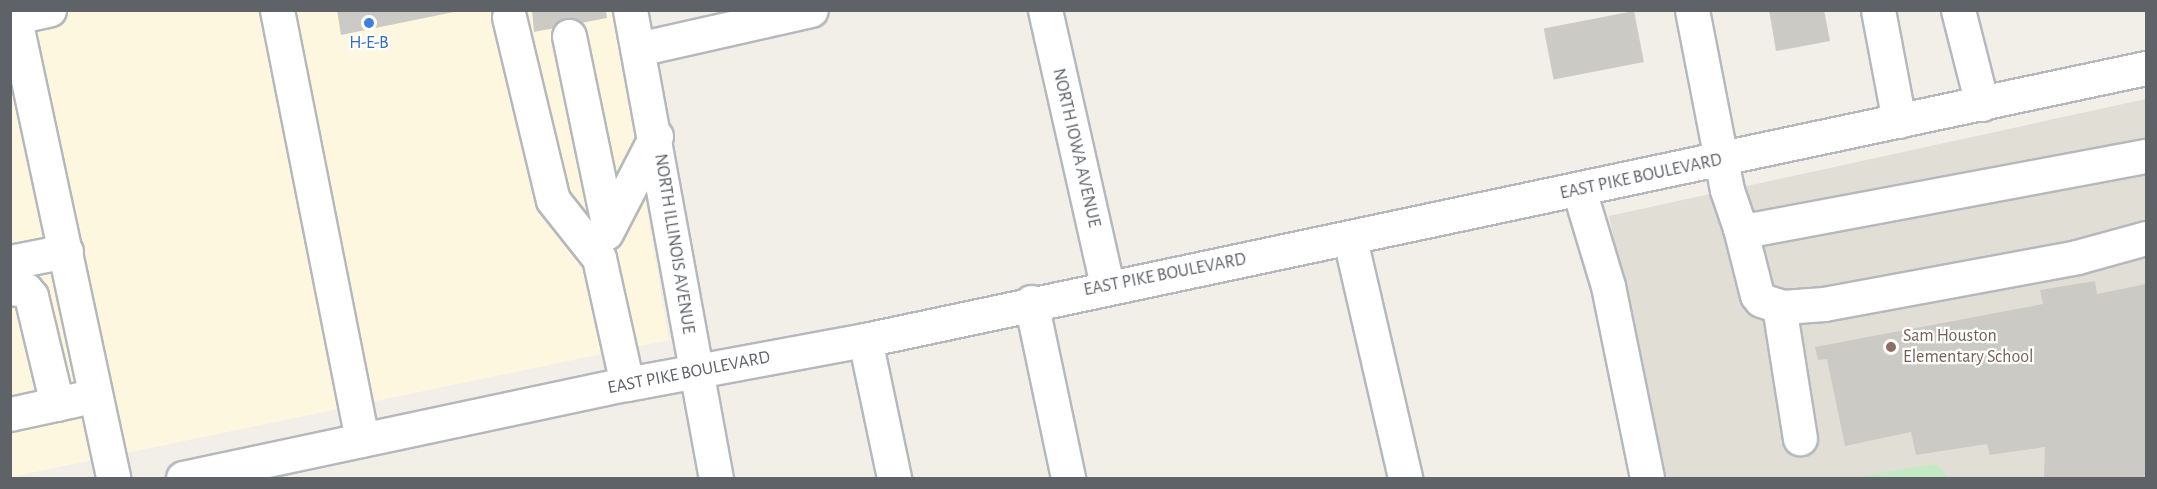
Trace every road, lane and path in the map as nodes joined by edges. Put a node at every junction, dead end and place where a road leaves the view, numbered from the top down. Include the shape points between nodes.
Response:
1 (49, 10) edge
2 (277, 10) edge
3 (630, 10) edge
4 (811, 10) edge
5 (1045, 10) edge
6 (1692, 10) edge
7 (1878, 10) edge
8 (1958, 10) edge
9 (13, 15) edge
10 (509, 17) dead end
11 (569, 36) dead end
12 (638, 49) junction
13 (2146, 68) edge
14 (1982, 104) junction
15 (1899, 121) junction
16 (656, 136) junction
17 (2146, 156) edge
18 (1722, 159) junction
19 (1580, 190) junction
20 (608, 225) junction
21 (1740, 228) junction
22 (2146, 238) edge
23 (1350, 239) junction
24 (66, 250) junction
25 (599, 258) junction
26 (12, 263) edge
27 (1107, 286) junction
28 (1031, 302) junction
29 (1779, 306) junction
30 (865, 340) junction
31 (694, 372) junction
32 (627, 384) junction
33 (97, 395) junction
34 (57, 404) junction
35 (10, 414) edge
36 (1800, 438) dead end
37 (362, 440) junction
38 (283, 468) edge
39 (114, 478) edge
40 (183, 478) edge
41 (716, 478) edge
42 (894, 478) edge
43 (1068, 478) edge
44 (1405, 478) edge
45 (1647, 478) edge

1 - 9 street
2 - 37 street
3 - 12 street, NORTH ILLINOIS AVENUE
4 - 12 street
5 - 27 street, NORTH IOWA AVENUE
6 - 18 street
7 - 15 street
8 - 14 street
9 - 24 street
10 - 25 street via 553,200
11 - 20 street
12 - 16 street, NORTH ILLINOIS AVENUE
13 - 14 street, EAST PIKE BOULEVARD
14 - 15 street, EAST PIKE BOULEVARD
15 - 18 street, EAST PIKE BOULEVARD
16 - 20 street
16 - 31 street, NORTH ILLINOIS AVENUE
17 - 21 street via 1755,229
18 - 19 street, EAST PIKE BOULEVARD
18 - 21 street
19 - 23 street, EAST PIKE BOULEVARD
19 - 45 street via 1608,286
20 - 25 street
21 - 29 street via 1757,295
22 - 29 street via 2077,257 1942,283 1824,303
23 - 27 street, EAST PIKE BOULEVARD
23 - 44 street
24 - 26 street
24 - 33 street
25 - 32 street
26 - 34 street via 31,297
27 - 28 street, EAST PIKE BOULEVARD
28 - 30 street, EAST PIKE BOULEVARD
28 - 43 street
29 - 36 street
30 - 31 street, EAST PIKE BOULEVARD
30 - 42 street
31 - 32 street, EAST PIKE BOULEVARD
31 - 41 street, NORTH ILLINOIS AVENUE
32 - 37 street, EAST PIKE BOULEVARD
33 - 34 street
33 - 39 street
34 - 35 street
37 - 38 street, EAST PIKE BOULEVARD
38 - 40 street, EAST PIKE BOULEVARD

